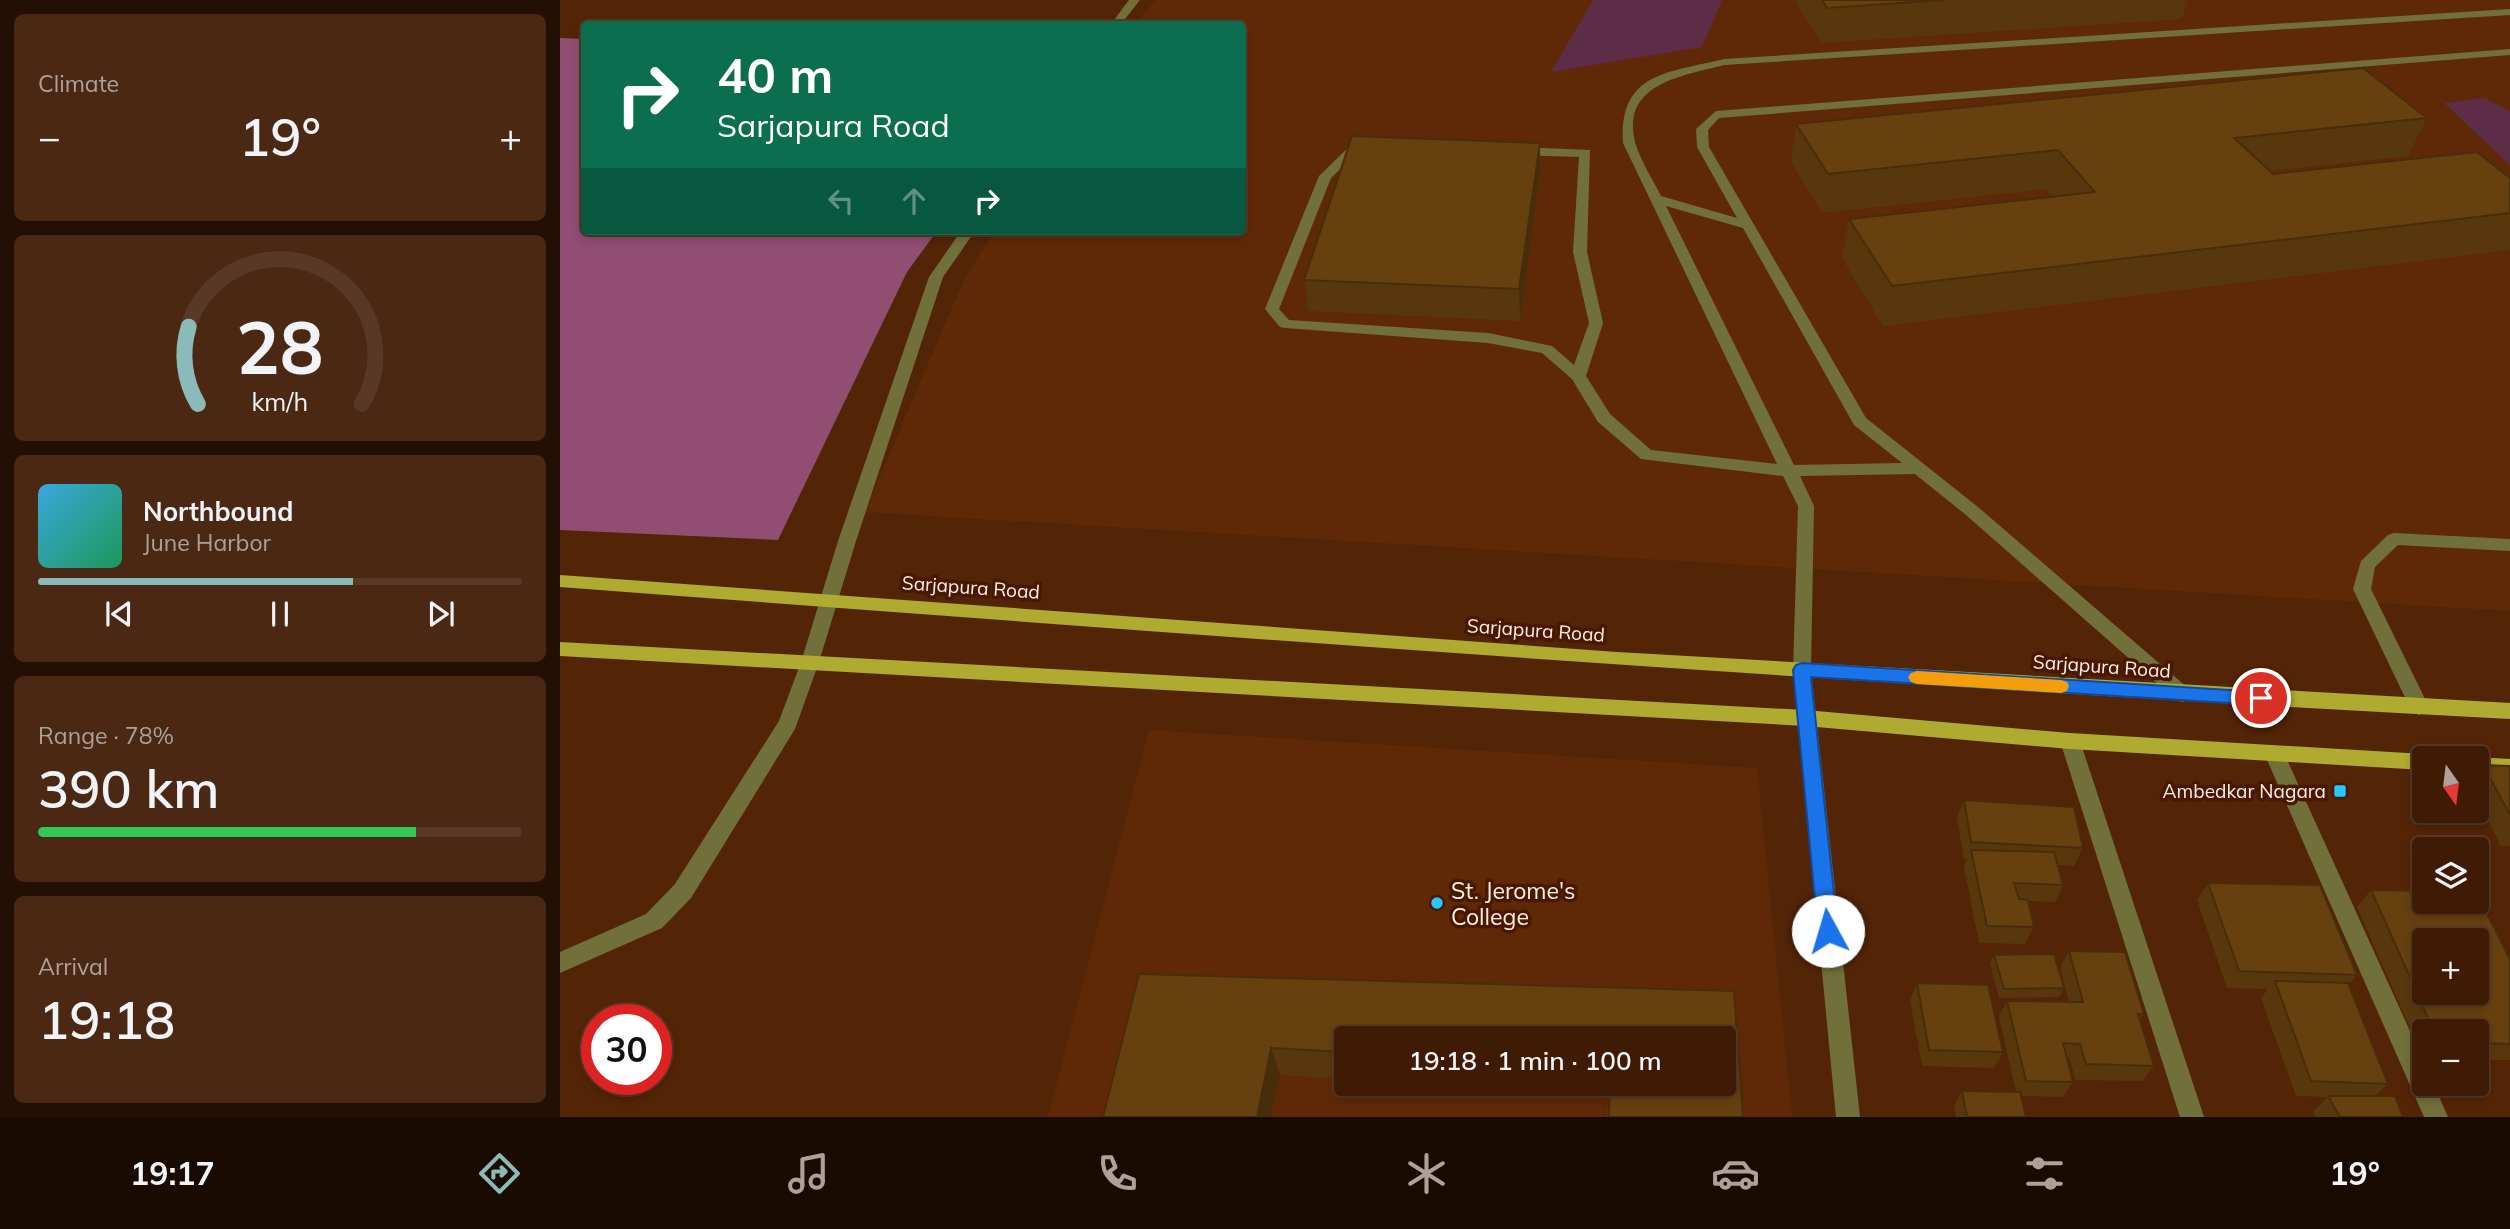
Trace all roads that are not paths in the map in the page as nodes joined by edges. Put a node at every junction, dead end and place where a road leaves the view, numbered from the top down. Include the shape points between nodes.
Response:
1 (1135, 0) edge
2 (2510, 12) edge
3 (1118, 21) edge
4 (2510, 51) edge
5 (1382, 148) edge
6 (1504, 151) edge
7 (1657, 199) junction
8 (1749, 226) junction
9 (965, 235) edge
10 (1578, 376) junction
11 (1919, 468) junction
12 (1788, 471) junction
13 (2510, 545) edge
14 (560, 581) edge
15 (830, 599) junction
16 (560, 649) edge
17 (810, 662) junction
18 (1802, 670) junction
19 (2182, 694) junction
20 (2419, 707) junction
21 (2510, 711) edge
22 (1805, 718) junction
23 (2070, 741) junction
24 (2274, 753) junction
25 (2412, 761) edge
26 (2489, 766) edge
27 (2510, 767) edge
28 (560, 963) edge
29 (1848, 1117) edge
30 (2192, 1117) edge
31 (2436, 1117) edge

1 - 3 street
2 - 7 street via 1724,62 1640,91 1628,117 1629,143
4 - 8 street via 1716,115 1702,129 1703,146
5 - 10 street via 1355,148 1325,176 1272,309 1285,324 1488,338 1547,349
6 - 10 street via 1586,153 1580,252 1596,323
7 - 8 street
7 - 12 street
8 - 11 street via 1860,421
9 - 15 street via 936,277
10 - 12 street via 1604,418 1647,455
11 - 12 street
11 - 19 street
12 - 18 street via 1806,506
13 - 20 street via 2393,539 2367,565 2362,589
14 - 15 main road, Sarjapura Road
15 - 17 street
15 - 18 main road, Sarjapura Road
16 - 17 main road
17 - 22 main road
17 - 28 street via 788,723 683,891 654,921
18 - 19 main road, Sarjapura Road
18 - 22 street
19 - 20 main road, Sarjapura Road
20 - 21 main road, Sarjapura Road
22 - 23 main road
22 - 29 street
23 - 24 main road
23 - 30 street
24 - 25 main road
24 - 31 street
26 - 27 main road

